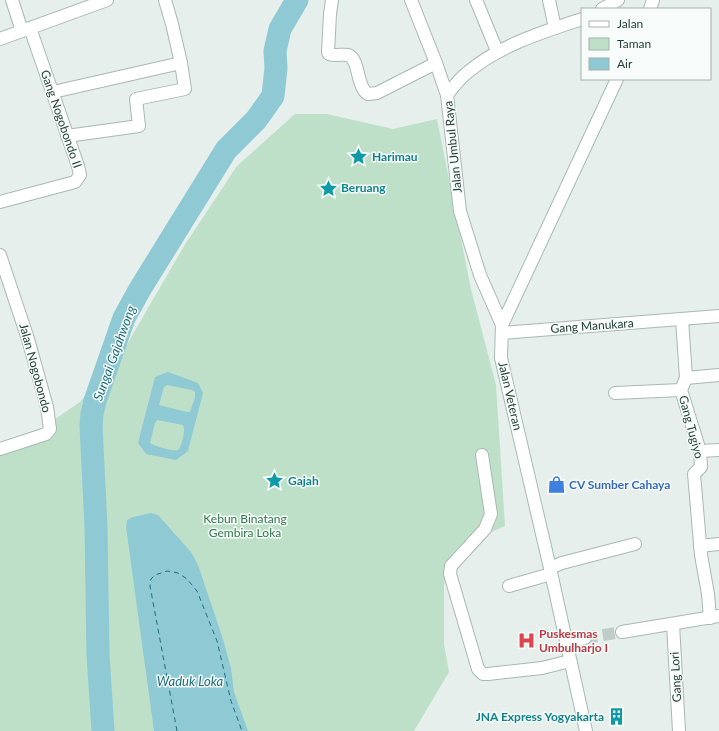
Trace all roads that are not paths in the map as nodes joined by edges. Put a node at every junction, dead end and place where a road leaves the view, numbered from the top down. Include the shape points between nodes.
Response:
1 (12, 0) edge
2 (107, 0) edge
3 (165, 0) edge
4 (332, 0) edge
5 (411, 0) edge
6 (476, 0) edge
7 (549, 0) edge
8 (618, 0) edge
9 (604, 8) edge
10 (581, 19) edge
11 (555, 28) junction
12 (26, 29) junction
13 (0, 39) edge
14 (497, 51) junction
15 (180, 63) junction
16 (436, 63) junction
17 (617, 80) edge
18 (53, 92) junction
19 (447, 95) junction
20 (68, 136) junction
21 (0, 202) edge
22 (0, 255) edge
23 (719, 316) edge
24 (682, 319) junction
25 (502, 329) junction
26 (719, 375) edge
27 (686, 378) junction
28 (681, 390) junction
29 (615, 393) dead end
30 (0, 449) edge
31 (719, 450) edge
32 (700, 452) junction
33 (482, 456) dead end
34 (636, 544) dead end
35 (719, 544) edge
36 (700, 546) junction
37 (551, 571) junction
38 (509, 586) dead end
39 (714, 617) edge
40 (673, 624) junction
41 (622, 632) tunnel mouth
42 (585, 638) tunnel mouth
43 (566, 643) junction
44 (570, 661) junction
45 (586, 731) edge
46 (679, 731) edge

1 - 12 street, Gang Nogobondo II
2 - 12 street
3 - 15 street
4 - 16 street via 328,52 353,59 362,88 368,94 377,93
5 - 16 street
6 - 14 street
7 - 11 street
8 - 9 street
10 - 11 street, Jalan Umbul Raya
11 - 14 street, Jalan Umbul Raya
12 - 13 street
12 - 18 street, Gang Nogobondo II
14 - 19 street, Jalan Umbul Raya via 467,72
15 - 18 street
15 - 20 street via 185,89 136,99 139,126
16 - 19 street
17 - 25 street, Jalan Veteran
18 - 20 street, Gang Nogobondo II
19 - 25 street, Jalan Umbul Raya via 460,211 480,275
20 - 21 street, Gang Nogobondo II via 79,171 79,178 75,182
22 - 30 street, Jalan Nogobondo via 28,339 50,426 46,434
23 - 24 street
24 - 25 street, Gang Manukara
24 - 27 street, Gang Tugiyo
25 - 37 street, Jalan Veteran via 501,358
26 - 27 street
27 - 28 street, Gang Tugiyo
28 - 29 street
28 - 32 street, Gang Tugiyo
31 - 32 street
32 - 36 street, Gang Tugiyo via 701,467 694,474
33 - 44 street via 491,514 485,529 451,566 450,574 478,669 483,674 488,674 542,668
34 - 37 street via 562,563
35 - 36 street
36 - 39 street, Gang Tugiyo
37 - 38 street
37 - 43 street, Jalan Veteran
39 - 40 street
40 - 41 street
40 - 46 street, Gang Lori
42 - 43 street
43 - 44 street, Jalan Veteran
44 - 45 street, Jalan Veteran

